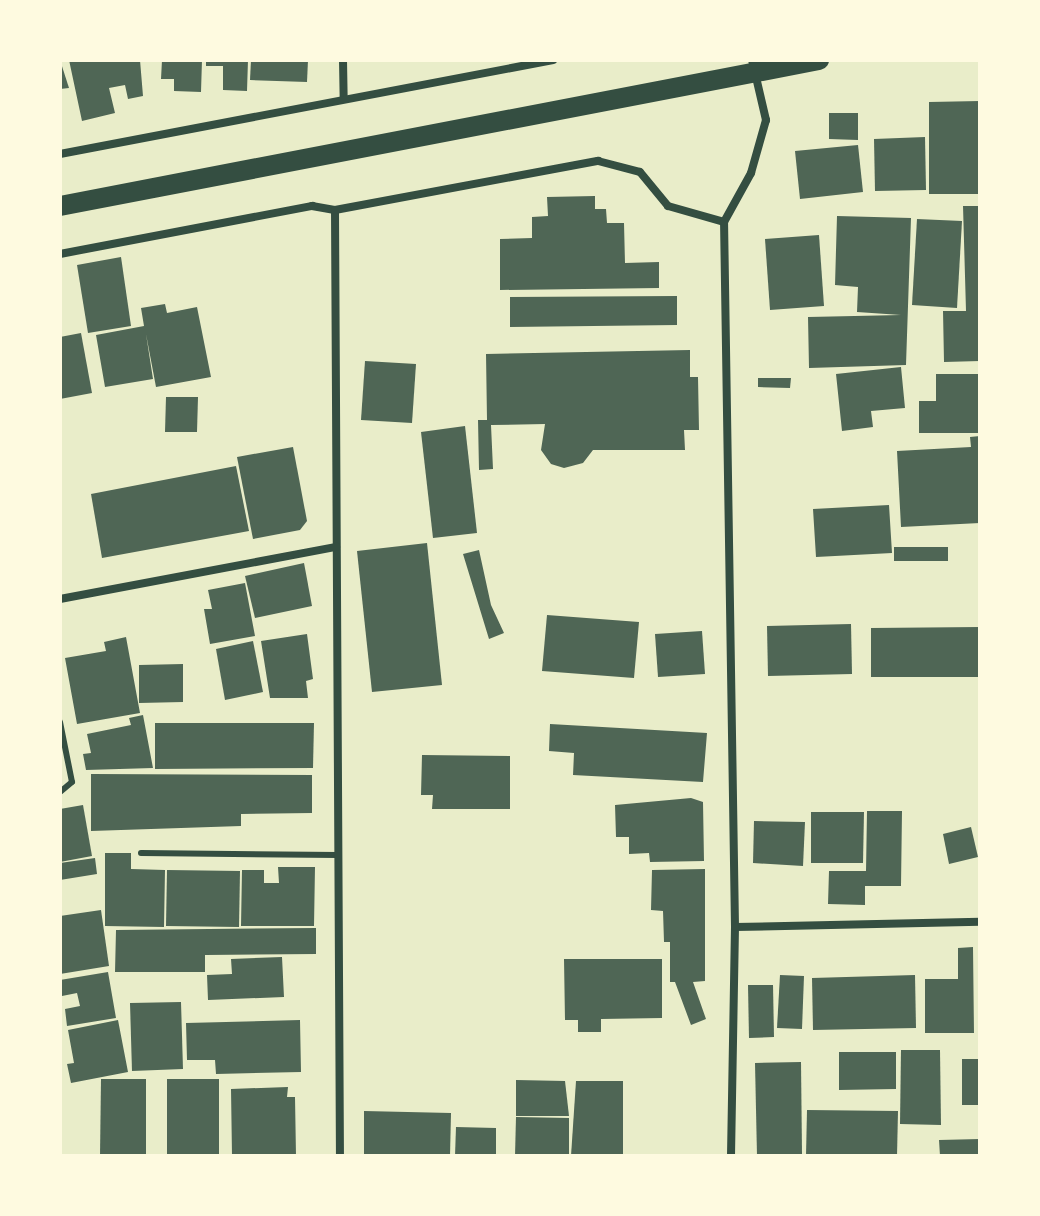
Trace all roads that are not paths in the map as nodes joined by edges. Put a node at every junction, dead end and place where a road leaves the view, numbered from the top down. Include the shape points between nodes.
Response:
1 (343, 60) edge
2 (553, 60) edge
3 (819, 60) edge
4 (754, 66) edge
5 (344, 99) junction
6 (60, 154) edge
7 (60, 206) edge
8 (335, 210) junction
9 (724, 222) junction
10 (60, 254) edge
11 (336, 547) junction
12 (60, 599) edge
13 (60, 722) edge
14 (60, 792) edge
15 (141, 853) dead end
16 (338, 855) junction
17 (980, 922) edge
18 (735, 927) junction
19 (340, 1156) edge
20 (731, 1156) edge

1 - 5 street
2 - 5 street
3 - 4 main road
4 - 7 main road
4 - 9 street via 766,120 751,173
5 - 6 street
8 - 9 street via 598,161 640,172 668,206
8 - 10 street via 312,206
8 - 11 street
9 - 18 street
11 - 12 street
11 - 16 street
13 - 14 lane via 72,782
15 - 16 lane
16 - 19 street
17 - 18 street
18 - 20 street

